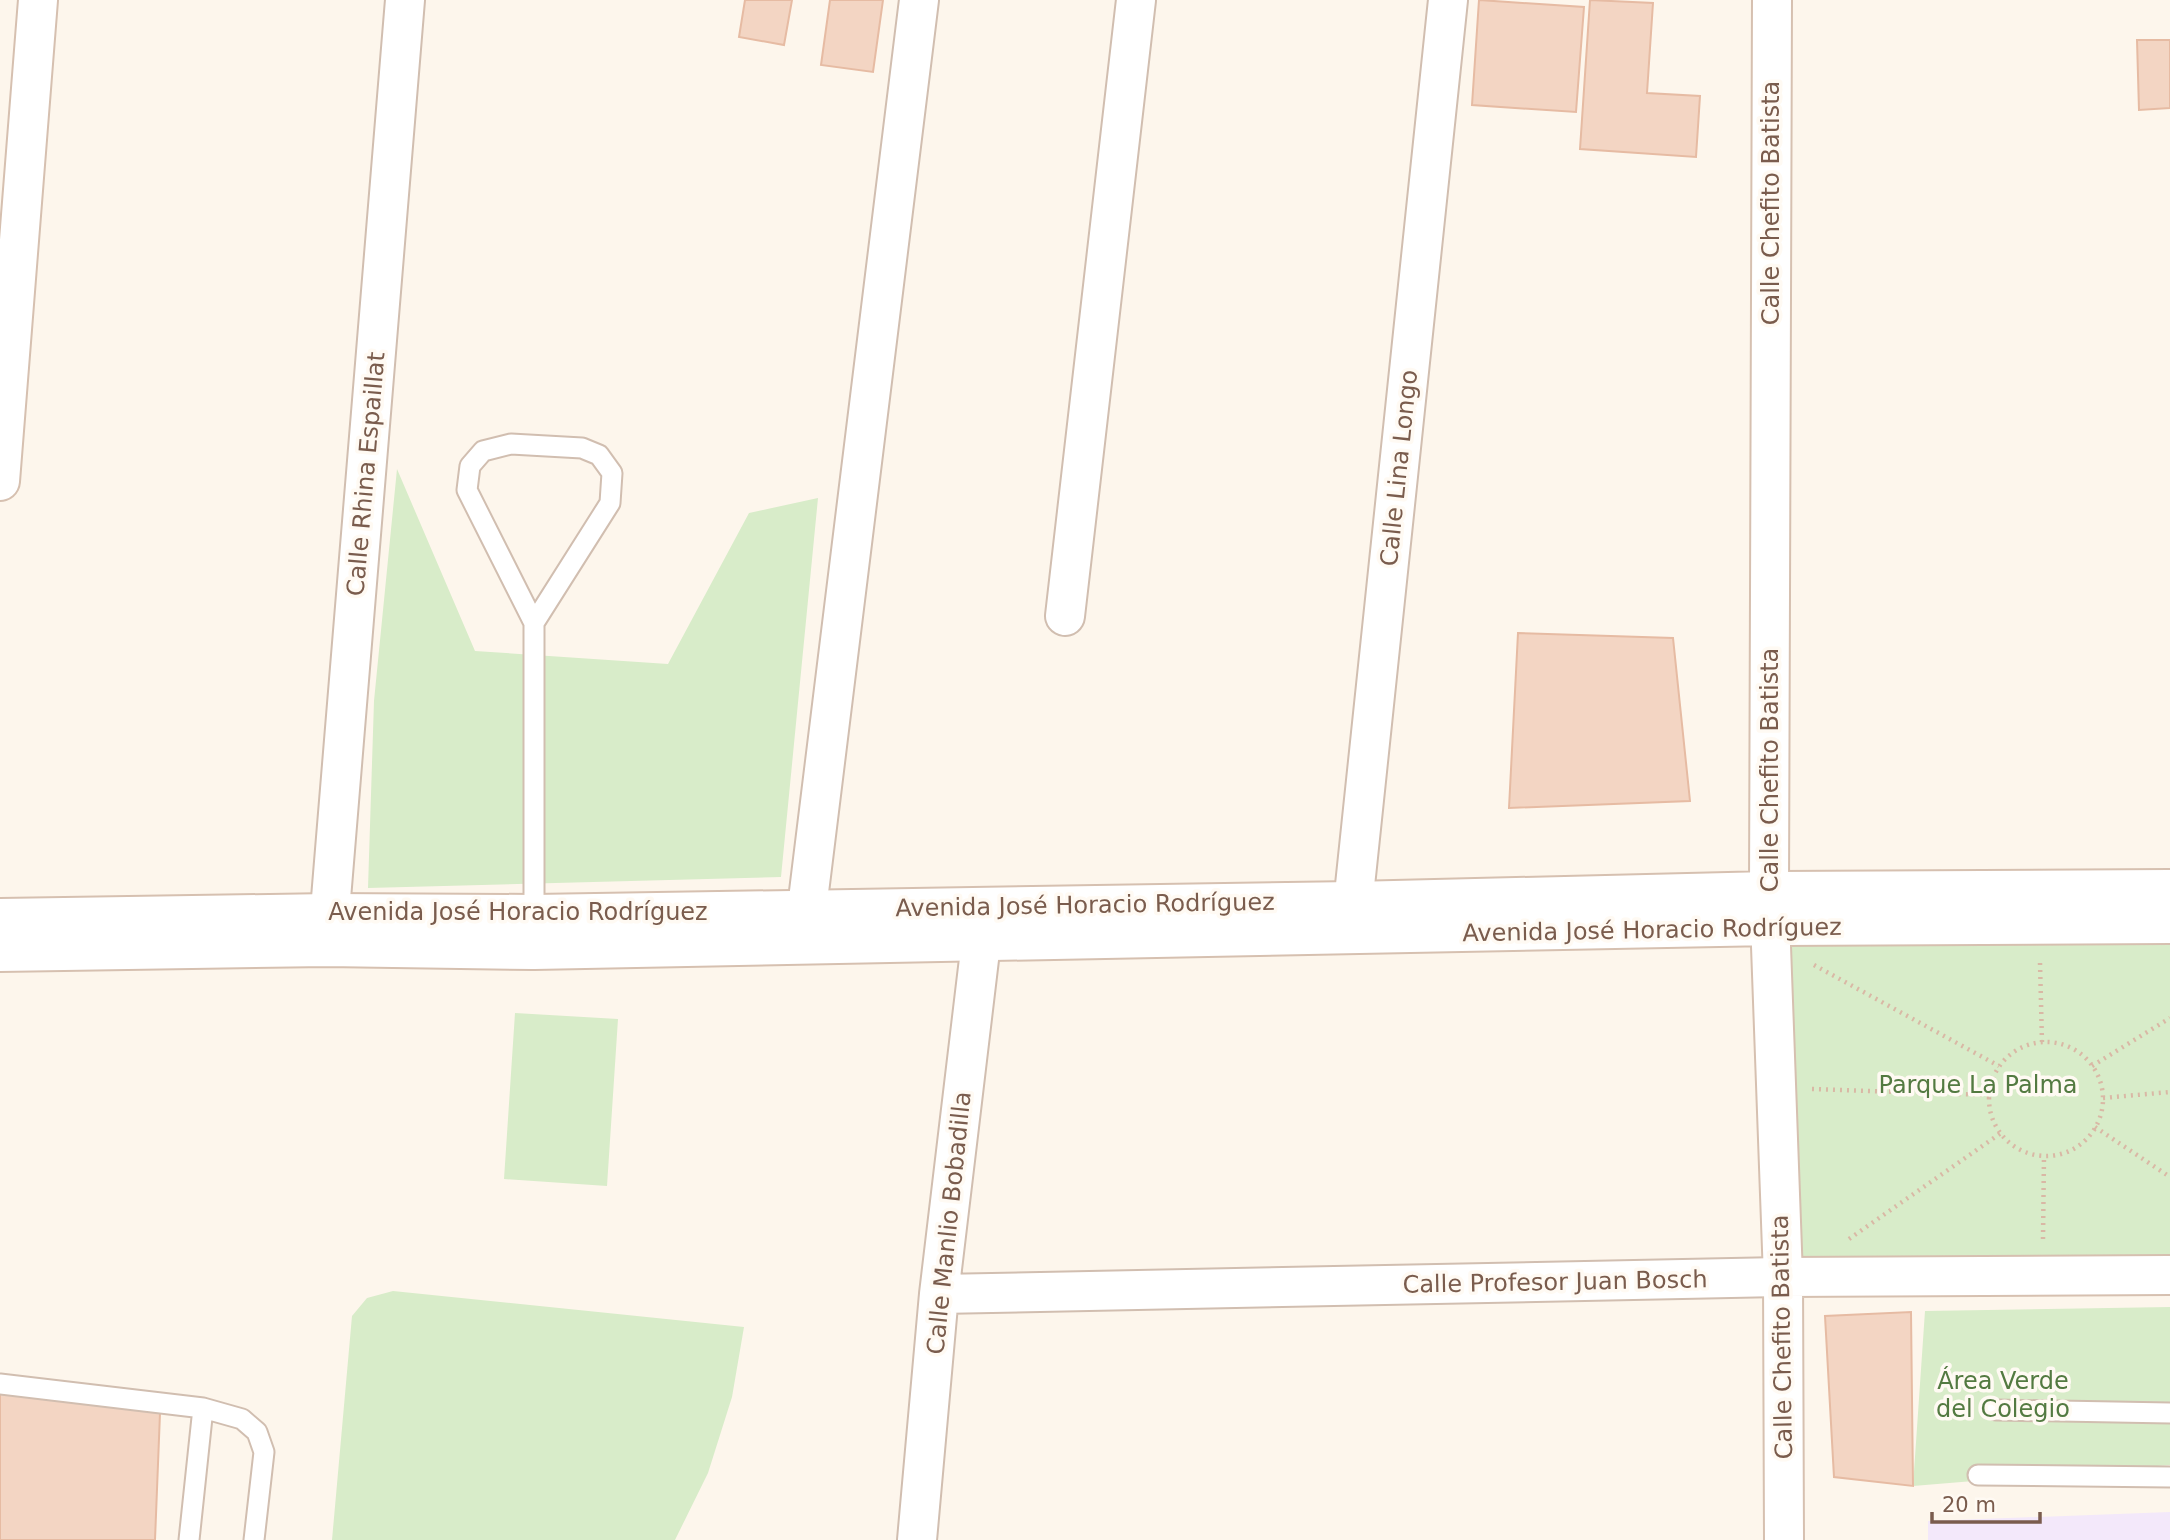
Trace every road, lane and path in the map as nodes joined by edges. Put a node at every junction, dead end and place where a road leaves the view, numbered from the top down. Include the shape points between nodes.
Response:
1 (38, 0) edge
2 (405, 0) edge
3 (919, 0) edge
4 (1136, 0) edge
5 (1448, 0) edge
6 (1772, 0) edge
7 (0, 481) edge
8 (1065, 616) dead end
9 (534, 623) junction
10 (2170, 889) edge
11 (807, 908) junction
12 (1770, 909) junction
13 (534, 914) junction
14 (0, 918) edge
15 (1351, 918) junction
16 (2170, 924) edge
17 (983, 925) junction
18 (328, 930) junction
19 (2040, 950) dead end
20 (0, 953) edge
21 (1810, 962) dead end
22 (2170, 1018) edge
23 (2042, 1042) junction
24 (1999, 1066) junction
25 (2092, 1066) junction
26 (1800, 1088) dead end
27 (2170, 1093) edge
28 (1989, 1095) junction
29 (2103, 1098) junction
30 (2095, 1127) junction
31 (2001, 1133) junction
32 (2045, 1156) junction
33 (2170, 1177) edge
34 (1848, 1240) dead end
35 (2042, 1251) dead end
36 (2170, 1275) edge
37 (1783, 1277) junction
38 (939, 1294) junction
39 (0, 1384) edge
40 (203, 1408) junction
41 (1996, 1410) dead end
42 (2170, 1413) edge
43 (1978, 1475) dead end
44 (2170, 1477) edge
45 (189, 1540) edge
46 (254, 1540) edge
47 (917, 1540) edge
48 (1784, 1540) edge

1 - 7 street
2 - 18 street, Calle Rhina Espaillat
3 - 11 street
4 - 8 street
5 - 15 street, Calle Lina Longo
6 - 12 street, Calle Chefito Batista
9 - 9 lane via 610,503 612,473 599,454 582,448 511,444 483,451 470,466 467,490
9 - 13 lane
10 - 12 street, Avenida José Horacio Rodríguez
11 - 13 street, Avenida José Horacio Rodríguez
11 - 17 street, Avenida José Horacio Rodríguez
12 - 15 street, Avenida José Horacio Rodríguez
12 - 16 street, Avenida José Horacio Rodríguez
12 - 37 street, Calle Chefito Batista
13 - 18 street, Avenida José Horacio Rodríguez
14 - 18 street, Avenida José Horacio Rodríguez
15 - 17 street, Avenida José Horacio Rodríguez
17 - 18 street, Avenida José Horacio Rodríguez via 534,950
17 - 38 street, Calle Manlio Bobadilla
18 - 20 street, Avenida José Horacio Rodríguez
19 - 23 path
21 - 24 path
22 - 25 path
23 - 24 path via 2022,1047
23 - 25 path via 2063,1044
24 - 28 path
25 - 29 path
26 - 28 path
27 - 29 path
28 - 31 path via 1992,1117
29 - 30 path
30 - 32 path via 2074,1148
30 - 33 path
31 - 32 path via 2015,1147
31 - 34 path
32 - 35 path
36 - 37 street, Calle Profesor Juan Bosch
37 - 38 street, Calle Profesor Juan Bosch
37 - 48 street, Calle Chefito Batista
38 - 47 street, Calle Manlio Bobadilla
39 - 40 lane
40 - 45 lane
40 - 46 lane via 242,1419 257,1432 264,1451
41 - 42 lane
43 - 44 lane

